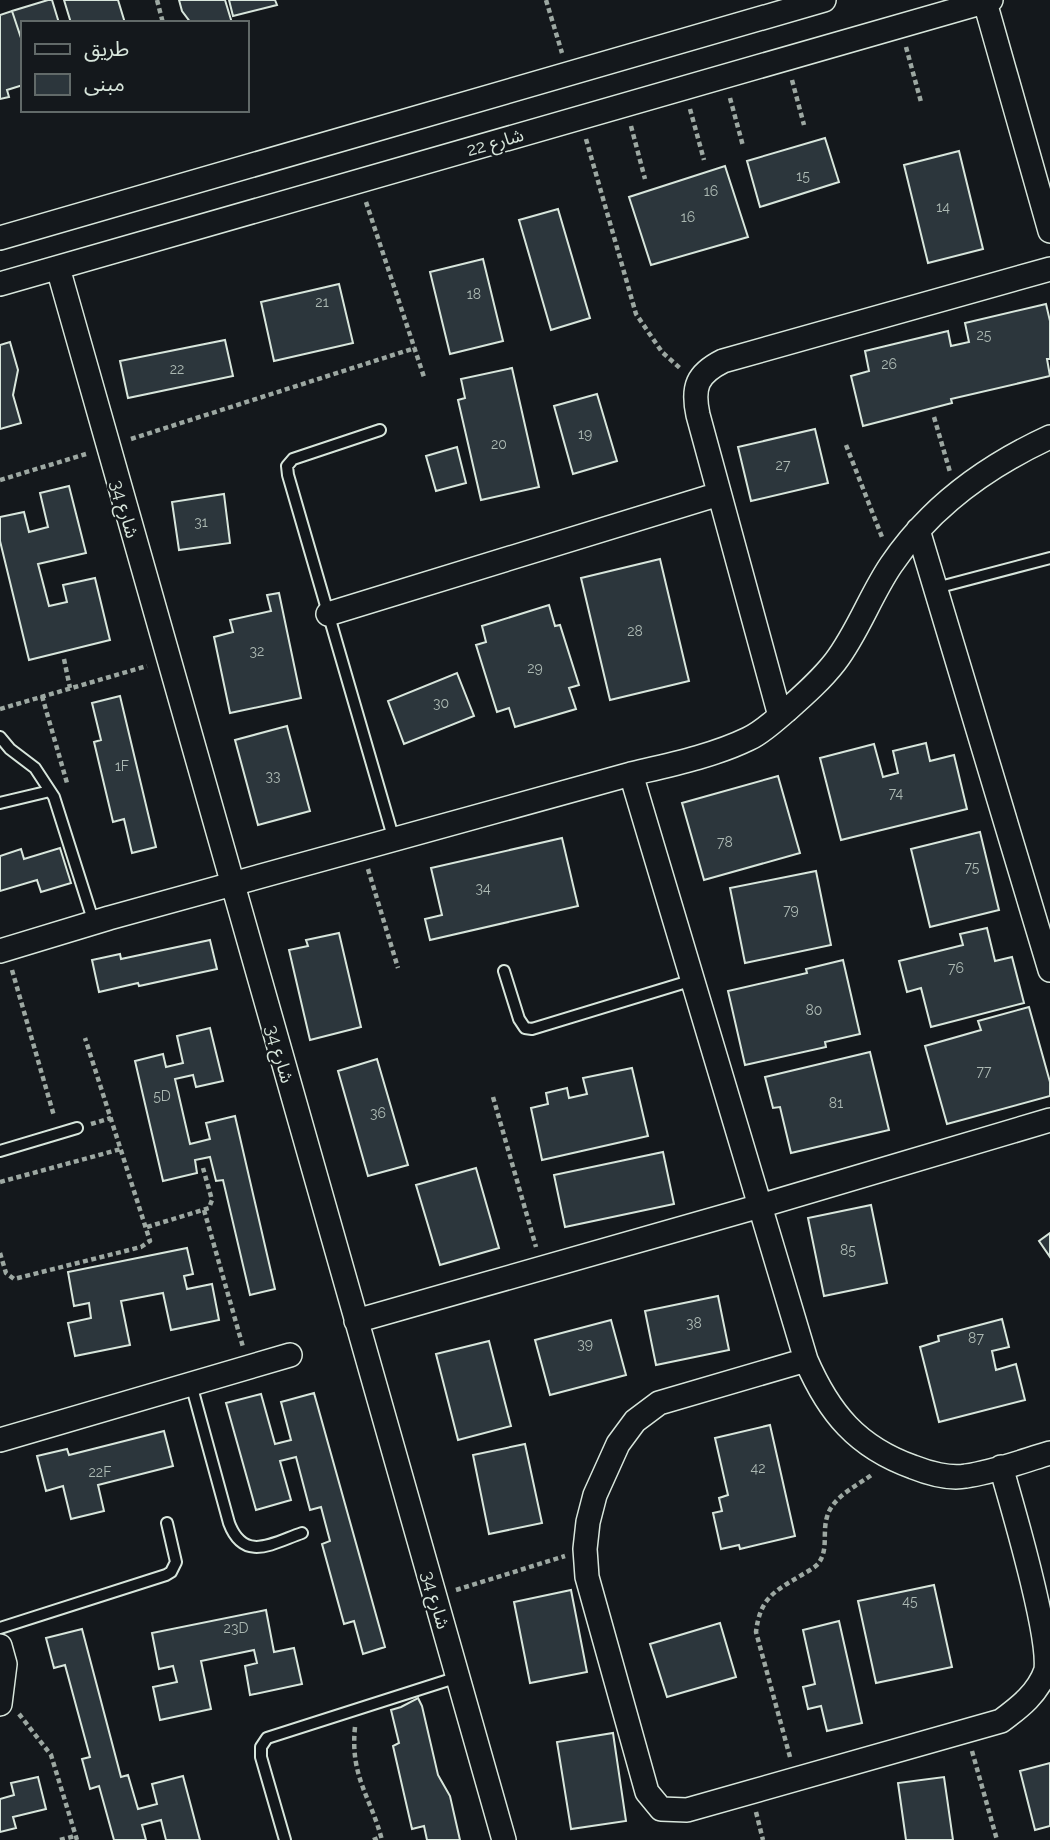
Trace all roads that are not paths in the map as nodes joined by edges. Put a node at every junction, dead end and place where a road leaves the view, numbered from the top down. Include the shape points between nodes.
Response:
1 (824, 0) edge
2 (988, 1) edge
3 (793, 4) edge
4 (1049, 223) edge
5 (0, 238) edge
6 (58, 268) junction
7 (1050, 269) edge
8 (0, 284) edge
9 (380, 430) dead end
10 (1050, 437) edge
11 (719, 494) junction
12 (918, 530) junction
13 (1050, 558) edge
14 (936, 588) junction
15 (328, 614) junction
16 (780, 716) junction
17 (0, 737) edge
18 (631, 774) junction
19 (50, 791) junction
20 (0, 803) edge
21 (394, 839) junction
22 (232, 884) junction
23 (94, 923) junction
24 (3, 950) edge
25 (1050, 970) edge
26 (504, 971) dead end
27 (693, 980) junction
28 (1050, 1119) edge
29 (77, 1128) dead end
30 (0, 1151) edge
31 (760, 1206) junction
32 (356, 1321) junction
33 (290, 1355) dead end
34 (806, 1360) junction
35 (191, 1384) junction
36 (0, 1440) edge
37 (1050, 1453) edge
38 (1001, 1467) junction
39 (167, 1523) dead end
40 (302, 1533) dead end
41 (0, 1628) edge
42 (0, 1646) edge
43 (458, 1677) junction
44 (1, 1702) edge
45 (285, 1840) edge
46 (504, 1840) edge

1 - 3 street
2 - 4 street
2 - 6 street, شارع 22
3 - 5 street
6 - 8 street, شارع 22
6 - 22 street, شارع 34
7 - 11 street via 708,369 698,381 694,398
9 - 15 lane via 293,459 287,466
10 - 12 street via 990,469 956,493
11 - 15 street
11 - 16 street
12 - 14 street
12 - 16 street via 892,564 835,662
13 - 14 lane
14 - 25 street
15 - 21 lane
16 - 18 street via 750,739
17 - 19 lane via 35,768
18 - 21 street
18 - 27 street
19 - 20 lane
19 - 23 lane
21 - 22 street
22 - 23 street
22 - 32 street, شارع 34
23 - 24 street
26 - 27 lane via 519,1019 525,1028 533,1029
27 - 31 street
28 - 31 street
29 - 30 lane
31 - 32 street
31 - 34 street
32 - 43 street, شارع 34
33 - 35 street
34 - 38 street via 819,1391 839,1419 863,1442 892,1460 927,1472 963,1477
34 - 38 street via 659,1403 635,1420 618,1444 595,1495 585,1549 587,1577 647,1792 661,1809 687,1810 1001,1721 1029,1700 1047,1669 1048,1633
35 - 36 street
35 - 40 lane via 237,1540 260,1547
37 - 38 street
39 - 41 lane via 176,1562 171,1572
42 - 44 street via 5,1664
43 - 45 lane via 267,1738 261,1747 264,1769
43 - 46 street, شارع 34

